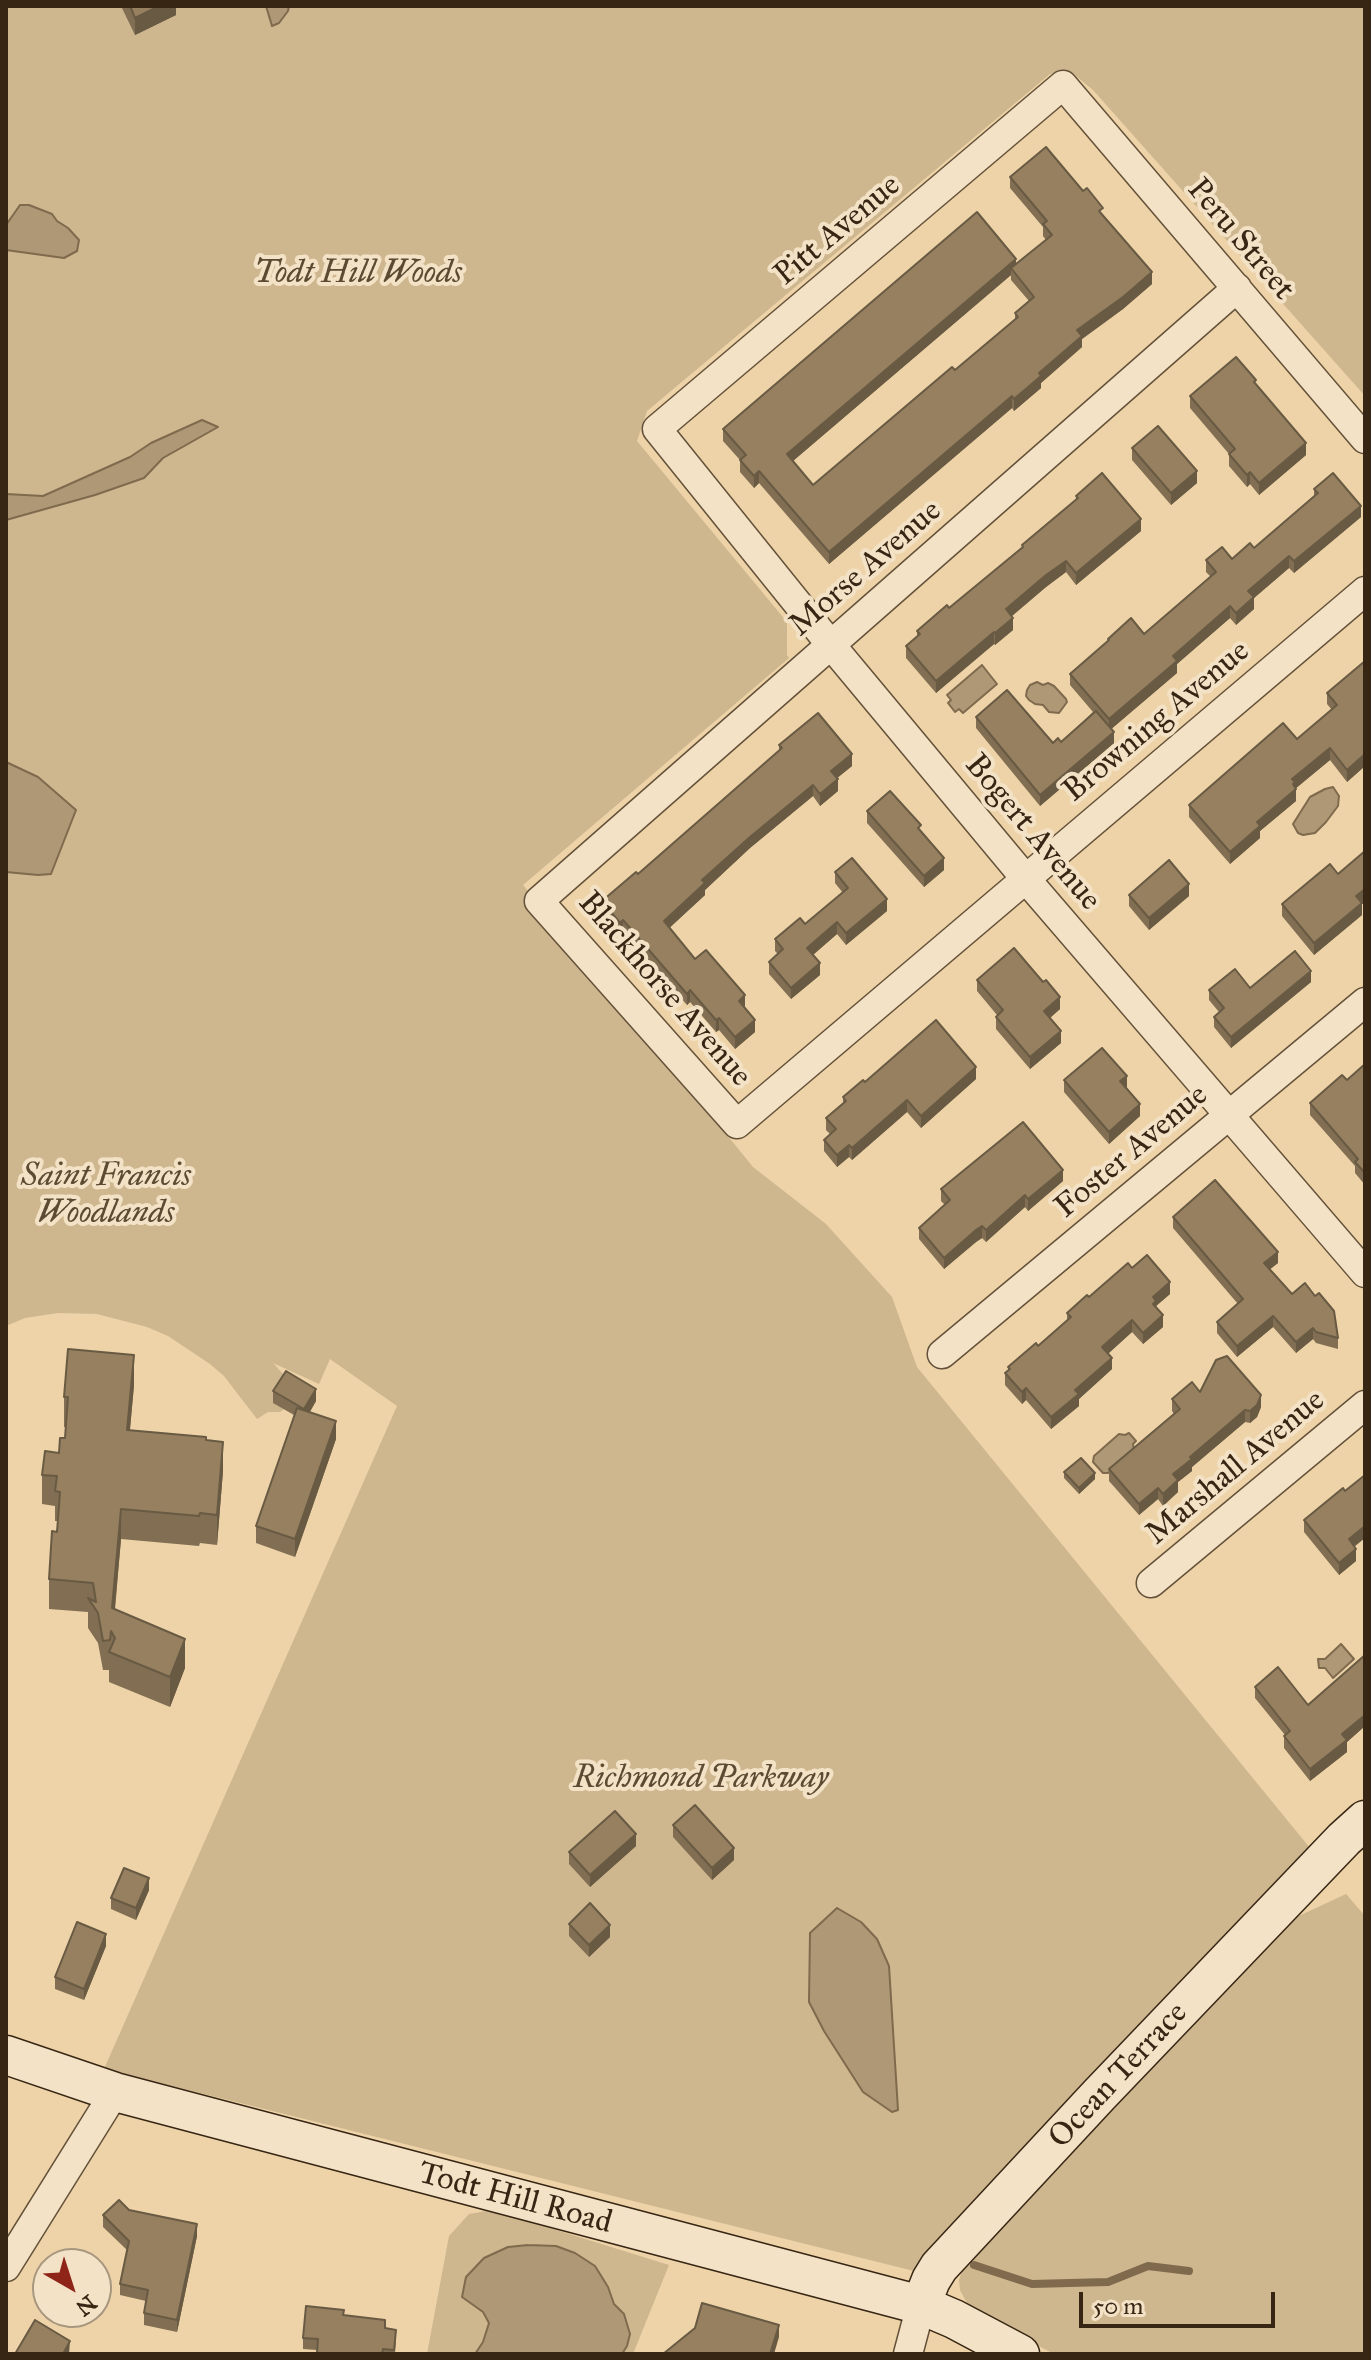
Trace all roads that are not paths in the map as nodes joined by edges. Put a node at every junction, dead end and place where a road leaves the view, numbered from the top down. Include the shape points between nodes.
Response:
1 (1063, 85) joint
2 (1237, 288) junction
3 (657, 429) joint
4 (1365, 439) edge
5 (1365, 591) edge
6 (831, 645) junction
7 (1025, 878) junction
8 (539, 901) joint
9 (1365, 1002) edge
10 (1230, 1115) junction
11 (737, 1124) joint
12 (1365, 1273) edge
13 (942, 1354) dead end
14 (1365, 1405) edge
15 (1151, 1583) dead end
16 (1365, 1820) edge
17 (6, 2055) edge
18 (115, 2092) junction
19 (6, 2267) edge
20 (921, 2305) junction
21 (908, 2354) edge
22 (1020, 2354) edge

1 - 2 street, Peru Street
1 - 3 street, Pitt Avenue
2 - 4 street, Peru Street
2 - 6 street, Morse Avenue
3 - 6 street, Bogert Avenue
5 - 7 street, Browning Avenue
6 - 7 street, Bogert Avenue
6 - 8 street, Morse Avenue
7 - 10 street, Bogert Avenue
7 - 11 street, Browning Avenue
8 - 11 street, Blackhorse Avenue
9 - 10 street, Foster Avenue
10 - 12 street, Bogert Avenue
10 - 13 street, Foster Avenue
14 - 15 street, Marshall Avenue
16 - 20 street, Ocean Terrace via 939,2267
17 - 18 street, Todt Hill Road
18 - 19 street
18 - 20 street, Todt Hill Road
20 - 21 street, Ocean Terrace
20 - 22 street, Todt Hill Road

